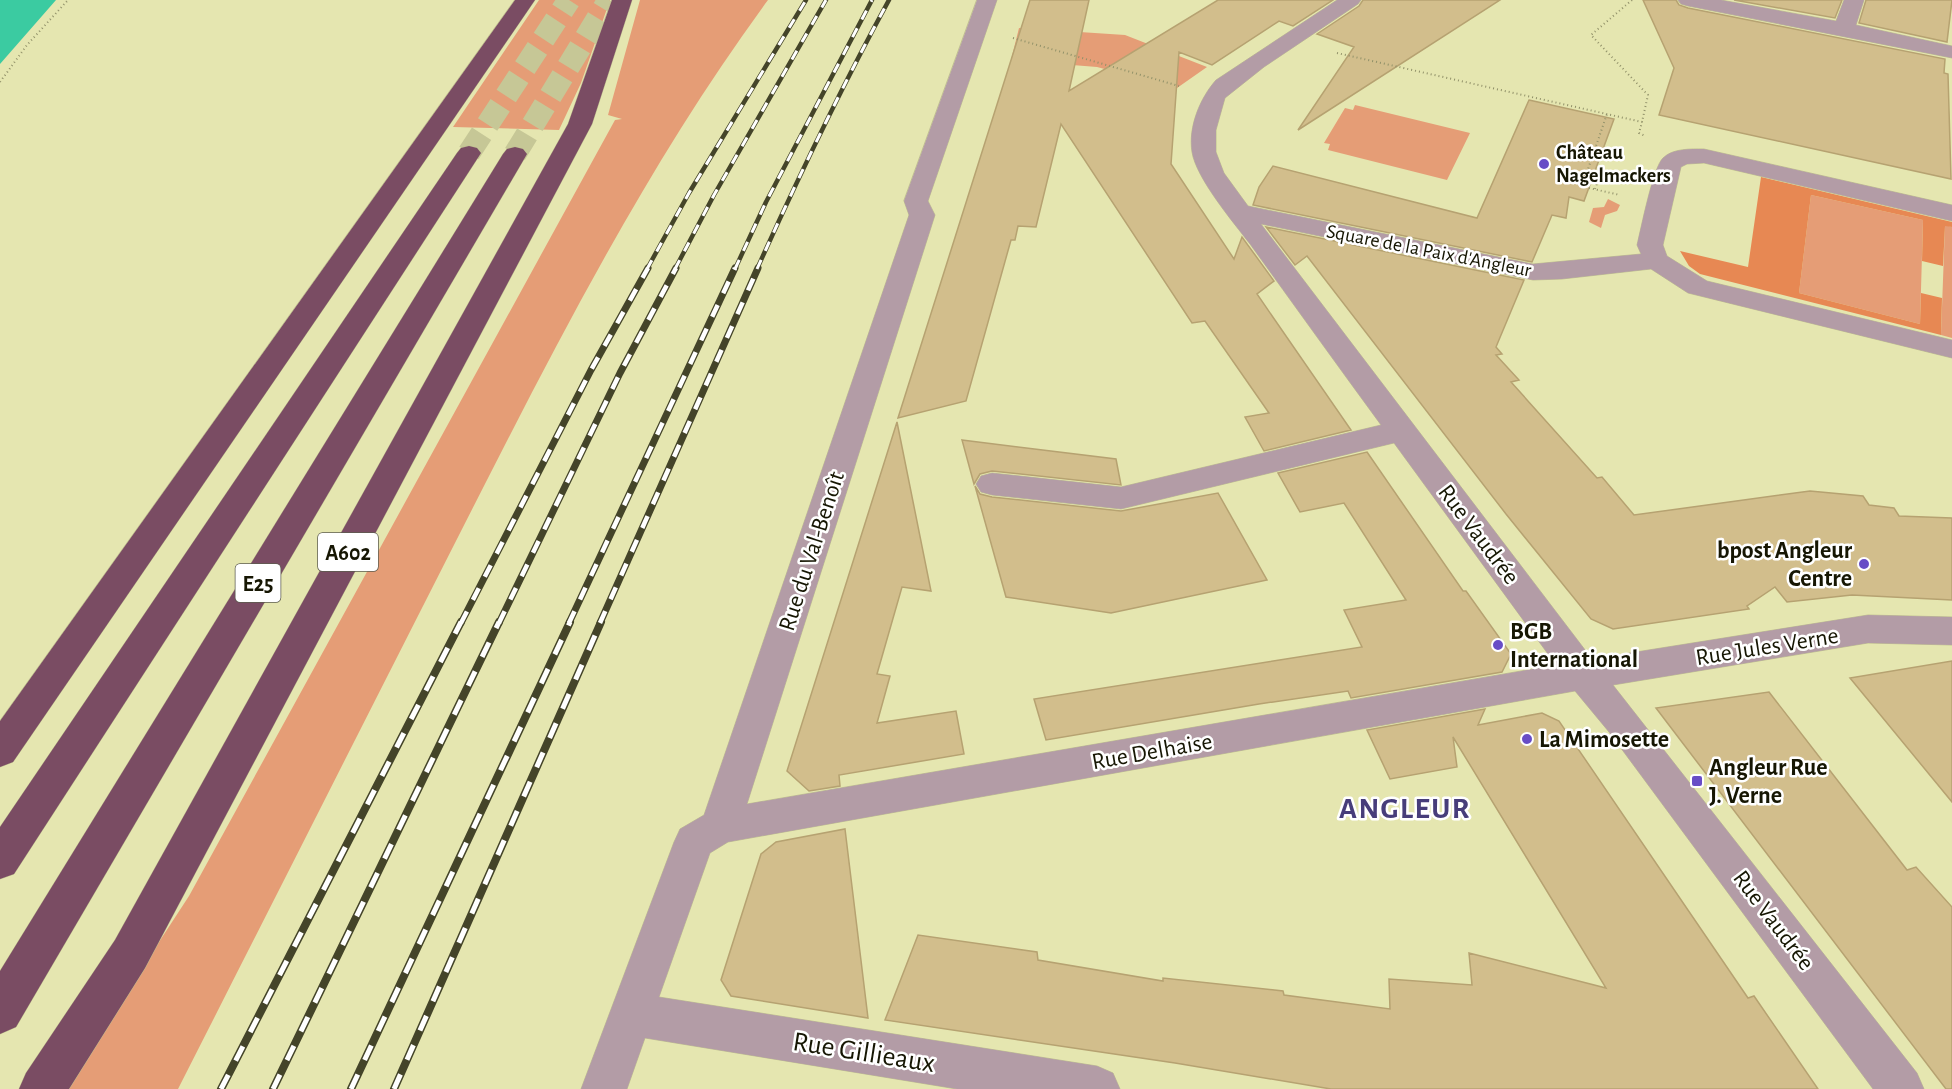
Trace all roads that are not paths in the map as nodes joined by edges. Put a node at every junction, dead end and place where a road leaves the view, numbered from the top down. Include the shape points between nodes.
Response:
1 (525, 0) edge
2 (622, 0) edge
3 (1351, 0) edge
4 (1688, 0) edge
5 (1854, 0) edge
6 (982, 15) edge
7 (1844, 28) junction
8 (1952, 52) edge
9 (469, 153) tunnel mouth
10 (515, 154) tunnel mouth
11 (1239, 212) junction
12 (1952, 213) edge
13 (1656, 260) junction
14 (1952, 349) edge
15 (1401, 431) junction
16 (992, 484) dead end
17 (1952, 632) edge
18 (1583, 675) junction
19 (0, 751) edge
20 (720, 826) junction
21 (0, 861) edge
22 (0, 1012) edge
23 (632, 1014) junction
24 (42, 1089) edge
25 (604, 1089) edge
26 (1097, 1089) edge
27 (1901, 1089) edge

1 - 19 highway
2 - 24 highway, A602 via 580,124 130,954
3 - 11 street, Rue Vaudrée via 1224,85 1214,96 1204,130 1204,152 1212,173
4 - 7 street
5 - 7 street
6 - 20 street, Rue du Val-Benoît via 916,201 922,215
7 - 8 street
9 - 21 highway, E25
10 - 22 highway, E25
11 - 13 street, Square de la Paix d'Angleur via 1533,272
11 - 15 street, Rue Vaudrée
12 - 13 street via 1704,156 1685,156 1670,164 1650,245
13 - 14 street via 1698,287
15 - 16 street via 1121,498
15 - 18 street, Rue Vaudrée
17 - 18 street, Rue Jules Verne via 1868,630
18 - 20 street, Rue Delhaise
18 - 27 street, Rue Vaudrée
20 - 23 street via 694,842
23 - 25 street
23 - 26 street, Rue Gillieaux

